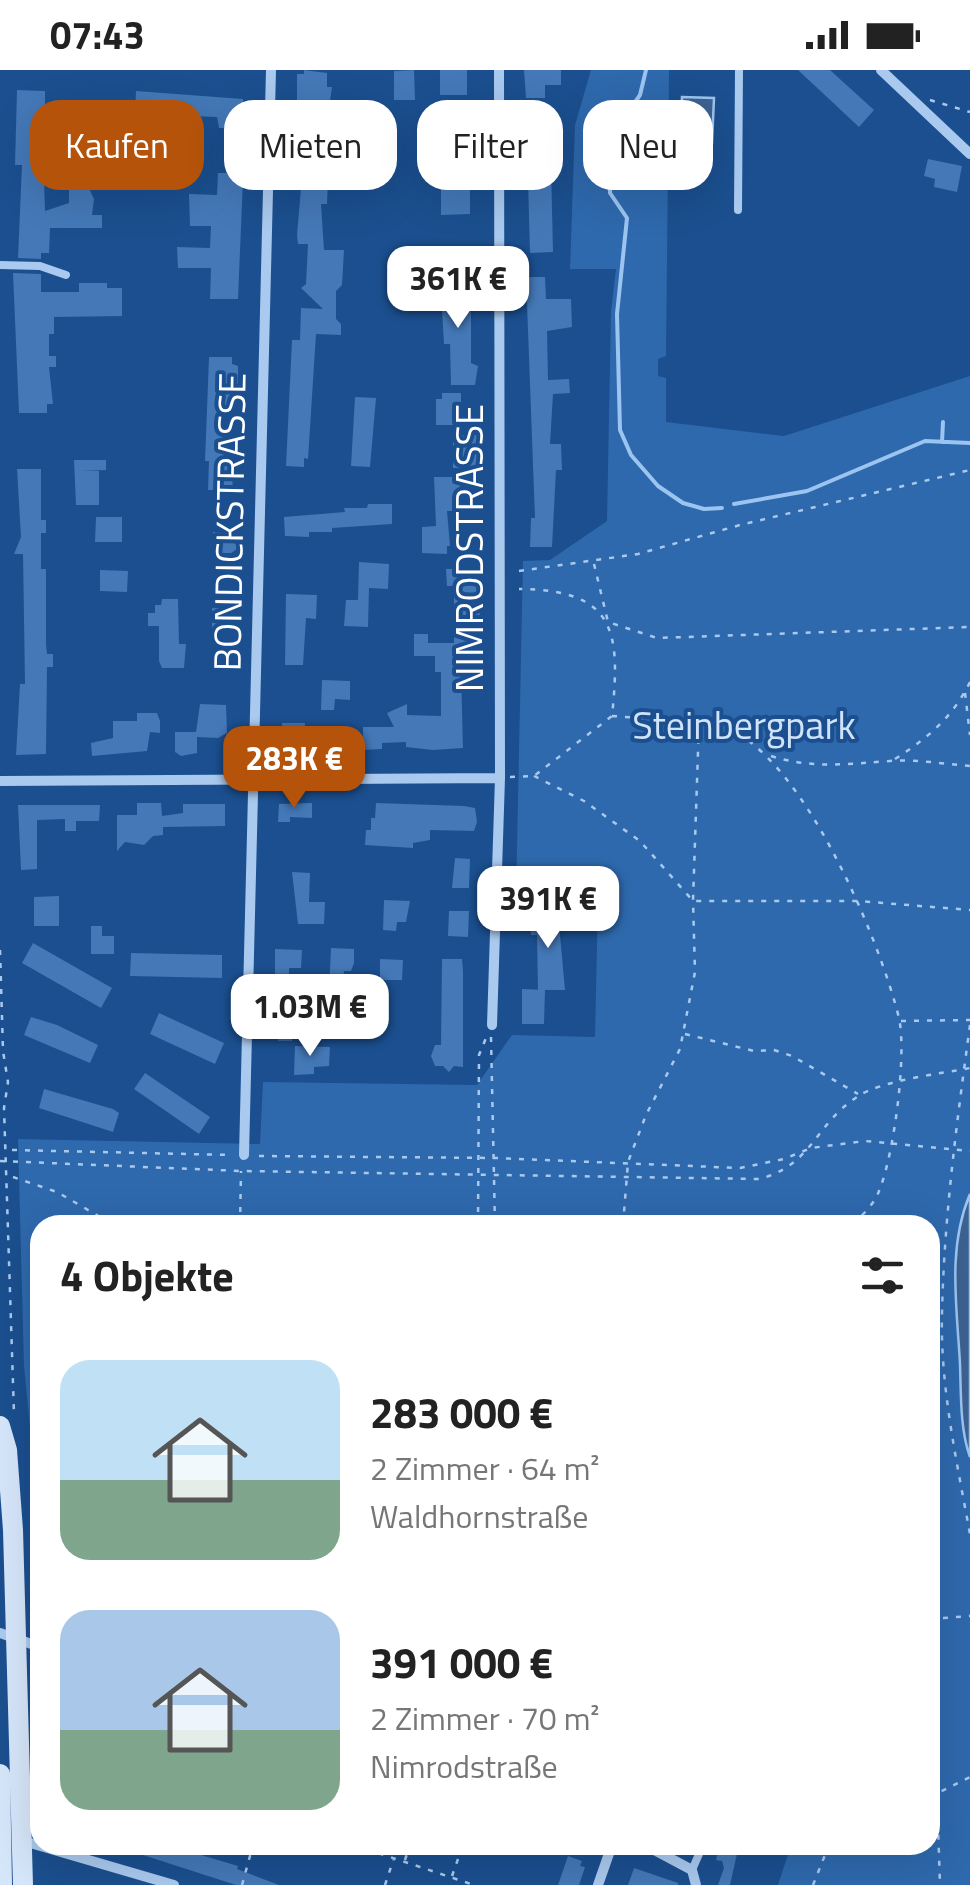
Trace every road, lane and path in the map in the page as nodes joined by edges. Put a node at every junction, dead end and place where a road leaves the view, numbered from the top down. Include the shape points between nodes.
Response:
1 (270, 70) edge
2 (500, 70) edge
3 (739, 70) edge
4 (880, 70) edge
5 (923, 101) dead end
6 (970, 112) edge
7 (970, 154) edge
8 (738, 210) dead end
9 (0, 265) edge
10 (66, 274) dead end
11 (970, 470) edge
12 (594, 563) junction
13 (519, 570) dead end
14 (518, 589) dead end
15 (608, 622) junction
16 (970, 627) edge
17 (970, 682) edge
18 (965, 692) junction
19 (612, 716) junction
20 (699, 722) junction
21 (970, 735) edge
22 (769, 756) junction
23 (894, 760) junction
24 (970, 766) edge
25 (534, 776) junction
26 (500, 778) junction
27 (254, 779) junction
28 (0, 780) edge
29 (693, 901) junction
30 (858, 901) junction
31 (970, 910) edge
32 (0, 950) edge
33 (900, 1022) junction
34 (970, 1022) edge
35 (492, 1025) junction
36 (683, 1034) junction
37 (970, 1068) edge
38 (964, 1070) junction
39 (898, 1084) junction
40 (859, 1095) junction
41 (892, 1143) junction
42 (952, 1147) junction
43 (811, 1148) junction
44 (970, 1150) edge
45 (244, 1156) dead end
46 (496, 1158) junction
47 (480, 1161) junction
48 (0, 1162) edge
49 (6, 1162) junction
50 (628, 1162) junction
51 (241, 1170) junction
52 (496, 1172) junction
53 (479, 1174) junction
54 (13, 1176) dead end
55 (627, 1177) junction
56 (97, 1215) edge
57 (240, 1215) edge
58 (478, 1215) edge
59 (495, 1215) edge
60 (623, 1215) edge
61 (859, 1215) edge
62 (942, 1317) joint
63 (943, 1336) junction
64 (940, 1337) edge
65 (7, 1420) edge
66 (970, 1534) edge
67 (970, 1616) edge
68 (940, 1619) edge
69 (8, 1636) edge
70 (0, 1774) edge
71 (970, 1777) edge
72 (940, 1793) edge
73 (0, 1817) edge
74 (22, 1842) junction
75 (30, 1844) edge
76 (68, 1855) edge
77 (250, 1855) edge
78 (385, 1855) edge
79 (407, 1855) edge
80 (460, 1855) edge
81 (608, 1855) edge
82 (664, 1855) edge
83 (699, 1855) edge
84 (825, 1855) edge
85 (939, 1855) edge
86 (394, 1858) junction
87 (405, 1861) junction
88 (692, 1870) junction
89 (452, 1878) junction
90 (2, 1885) edge
91 (23, 1885) edge
92 (174, 1885) edge
93 (242, 1885) edge
94 (385, 1885) edge
95 (474, 1885) edge
96 (598, 1885) edge
97 (696, 1885) edge
98 (813, 1885) edge
99 (940, 1885) edge

1 - 27 street, BONDICKSTRASSE
2 - 26 street, NIMRODSTRASSE
3 - 8 lane
4 - 7 street
5 - 6 path
9 - 10 lane
11 - 12 path
12 - 13 path
12 - 15 path
14 - 15 path via 588,600
15 - 16 path via 658,638
15 - 19 path via 616,676
17 - 18 path
18 - 21 path
18 - 23 path via 934,733
19 - 20 path
19 - 25 path
20 - 22 path via 720,722
20 - 29 path
22 - 23 path via 832,767
22 - 30 path
23 - 24 path
25 - 26 path
25 - 29 path via 640,840
26 - 27 street
26 - 35 street, NIMRODSTRASSE
27 - 28 street
27 - 45 street, BONDICKSTRASSE
29 - 30 path
29 - 36 path via 695,972
30 - 31 path
30 - 33 path
32 - 49 path
33 - 34 path
33 - 39 path
34 - 38 path
35 - 46 path
35 - 47 path via 480,1055
36 - 40 path via 792,1056
36 - 50 path
37 - 38 path
38 - 39 path
38 - 42 path
39 - 40 path
39 - 41 path
40 - 43 path via 834,1114
41 - 42 path
41 - 43 path
41 - 61 path via 878,1194
42 - 44 path
42 - 62 path
43 - 50 path via 740,1168
43 - 55 path via 781,1174 759,1179
46 - 47 path
46 - 50 path
46 - 52 path
47 - 53 path
48 - 49 path
49 - 51 path
49 - 65 path
50 - 55 path
51 - 53 path
51 - 57 path
52 - 53 path
52 - 55 path
52 - 59 path
53 - 58 path
54 - 56 path
55 - 60 path
62 - 63 path
63 - 64 path
63 - 66 path
65 - 69 main road via 13,1530
67 - 68 path
69 - 74 main road
70 - 73 main road
71 - 72 path
73 - 74 street
73 - 90 main road
74 - 75 street
74 - 91 main road
76 - 92 street
77 - 93 path
78 - 86 path
79 - 87 path
80 - 89 path
81 - 96 street
82 - 88 street
83 - 88 lane
84 - 98 path
85 - 99 path
86 - 87 path
86 - 94 path
87 - 89 path
88 - 97 street
89 - 95 path

